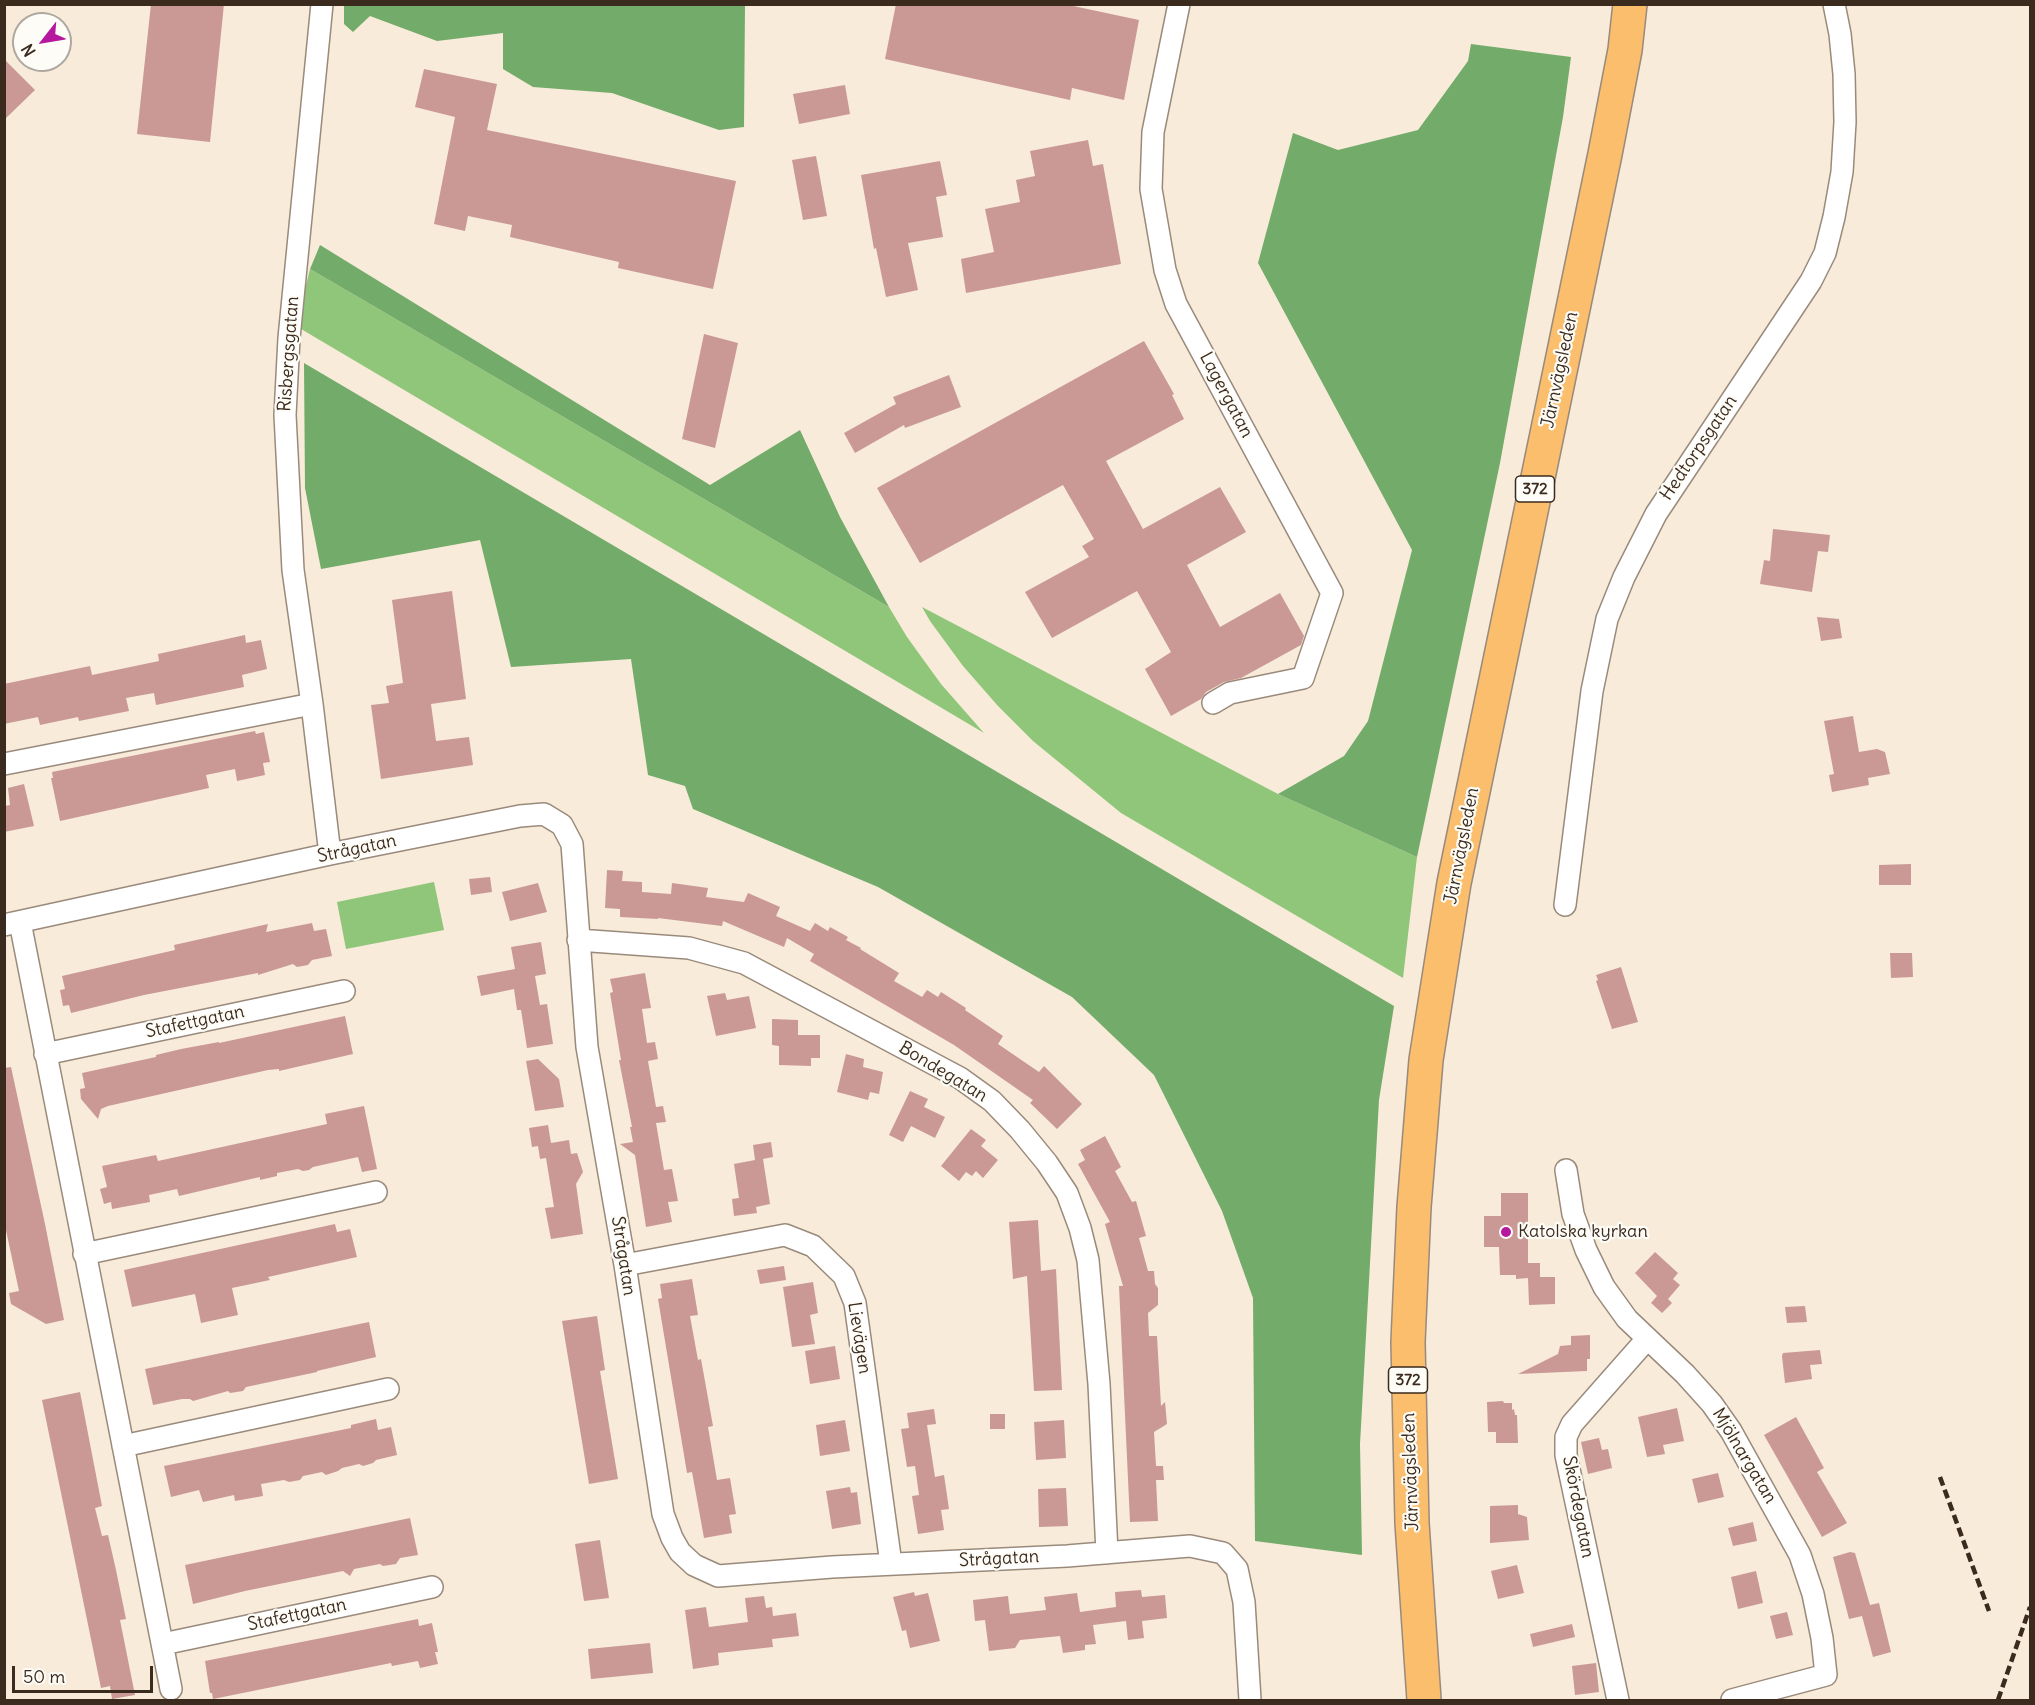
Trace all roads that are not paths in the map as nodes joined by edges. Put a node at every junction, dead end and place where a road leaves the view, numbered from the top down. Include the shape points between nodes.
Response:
1 (322, 4) edge
2 (1179, 4) edge
3 (1630, 4) edge
4 (1834, 4) edge
5 (1213, 703) dead end
6 (312, 704) junction
7 (4, 764) edge
8 (330, 854) junction
9 (1565, 905) dead end
10 (12, 924) edge
11 (578, 940) junction
12 (344, 991) dead end
13 (45, 1054) junction
14 (1566, 1170) dead end
15 (376, 1192) dead end
16 (84, 1254) junction
17 (625, 1265) junction
18 (1647, 1339) junction
19 (388, 1389) dead end
20 (123, 1446) junction
21 (1107, 1553) junction
22 (891, 1564) junction
23 (432, 1587) dead end
24 (163, 1644) junction
25 (171, 1689) dead end
26 (1250, 1701) edge
27 (1424, 1701) edge
28 (1618, 1701) edge
29 (1732, 1701) edge

1 - 6 street, Risbergsgatan via 285,415 293,570
2 - 5 street, Lagergatan via 1153,132 1151,189 1165,270 1176,304 1332,593 1303,678 1230,693
3 - 27 main road, Järnvägsleden / 372 via 1605,154 1464,831 1426,1060 1408,1342 1412,1523
4 - 9 street, Hedtorpsgatan via 1844,74 1845,122 1842,172 1825,253 1811,282 1656,514 1619,588 1607,619 1592,692
6 - 7 street
6 - 8 street, Risbergsgatan
8 - 10 street, Strågatan
8 - 11 street, Strågatan via 544,814 562,825 572,844
10 - 13 street
11 - 17 street, Strågatan via 587,1047
11 - 21 street, Bondegatan via 690,948 744,963 960,1078 992,1101 1020,1130 1066,1193 1088,1260
12 - 13 street, Stafettgatan
13 - 16 street
14 - 18 street, Mjölnargatan via 1573,1214 1586,1250 1604,1287
15 - 16 street
16 - 20 street
17 - 22 street, Strågatan via 663,1514 680,1552 694,1565 718,1576
17 - 22 street, Lievägen via 785,1235 813,1246 844,1276 855,1303
18 - 28 street, Skördegatan via 1572,1424 1566,1437 1566,1455
18 - 29 street, Mjölnargatan via 1685,1374 1731,1431 1800,1556 1813,1594 1826,1675
19 - 20 street
20 - 24 street
21 - 22 street, Strågatan
21 - 26 street, Strågatan via 1190,1545 1223,1553 1237,1569 1244,1602
23 - 24 street, Stafettgatan
24 - 25 street

